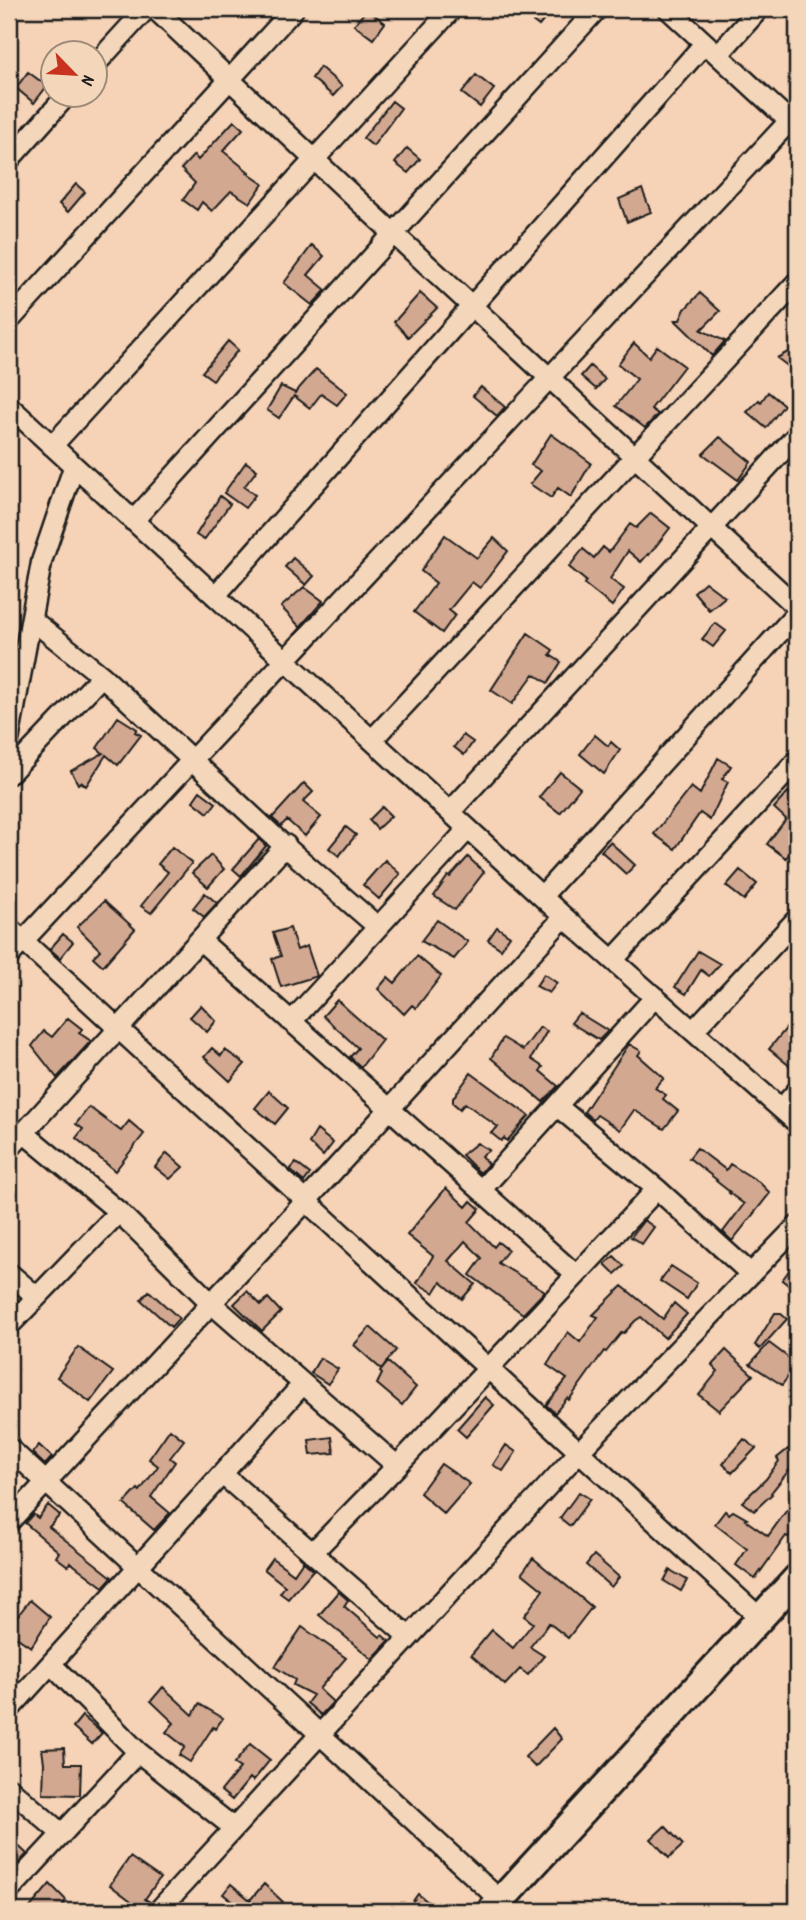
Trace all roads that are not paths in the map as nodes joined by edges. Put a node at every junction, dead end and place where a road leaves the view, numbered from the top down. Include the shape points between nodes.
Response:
1 (146, 9) edge
2 (155, 9) edge
3 (294, 9) edge
4 (452, 9) edge
5 (597, 9) edge
6 (667, 9) edge
7 (759, 9) edge
8 (711, 49) junction
9 (108, 51) edge
10 (229, 79) junction
11 (55, 108) edge
12 (795, 121) edge
13 (9, 160) edge
14 (314, 160) junction
15 (394, 233) junction
16 (797, 282) edge
17 (472, 306) junction
18 (9, 321) edge
19 (550, 378) junction
20 (9, 406) edge
21 (797, 435) edge
22 (52, 446) junction
23 (635, 457) junction
24 (74, 466) junction
25 (133, 521) junction
26 (712, 528) junction
27 (215, 596) junction
28 (797, 610) edge
29 (31, 619) junction
30 (285, 660) junction
31 (102, 677) junction
32 (9, 738) edge
33 (372, 740) junction
34 (192, 760) junction
35 (797, 761) edge
36 (11, 765) edge
37 (450, 812) junction
38 (468, 829) junction
39 (286, 846) junction
40 (542, 897) junction
41 (564, 917) junction
42 (797, 919) edge
43 (378, 927) junction
44 (16, 934) edge
45 (200, 940) junction
46 (9, 956) edge
47 (613, 960) junction
48 (655, 997) junction
49 (291, 1022) junction
50 (119, 1029) junction
51 (693, 1031) junction
52 (797, 1091) edge
53 (557, 1106) junction
54 (781, 1109) junction
55 (390, 1110) junction
56 (797, 1123) edge
57 (24, 1133) junction
58 (9, 1149) edge
59 (657, 1189) junction
60 (481, 1190) junction
61 (306, 1201) junction
62 (119, 1212) junction
63 (797, 1226) edge
64 (9, 1273) edge
65 (751, 1274) junction
66 (576, 1275) junction
67 (37, 1297) junction
68 (211, 1303) junction
69 (9, 1326) edge
70 (488, 1369) junction
71 (303, 1384) junction
72 (9, 1448) edge
73 (579, 1452) junction
74 (397, 1466) junction
75 (222, 1474) junction
76 (46, 1482) junction
77 (9, 1522) edge
78 (312, 1553) junction
79 (139, 1567) junction
80 (797, 1578) edge
81 (760, 1618) junction
82 (409, 1637) junction
83 (51, 1664) junction
84 (9, 1710) edge
85 (320, 1734) junction
86 (138, 1752) junction
87 (9, 1788) edge
88 (234, 1828) junction
89 (62, 1834) junction
90 (9, 1891) edge
91 (496, 1906) edge
92 (158, 1911) edge

1 - 9 street
2 - 10 street
3 - 10 street
4 - 14 street
5 - 15 street
6 - 8 street
7 - 8 street
8 - 12 street
8 - 17 street
10 - 14 street
10 - 18 street
11 - 13 street
12 - 19 street
14 - 15 street
14 - 22 street
15 - 17 street
15 - 25 street
16 - 23 street
17 - 19 street
17 - 27 street
19 - 23 street
19 - 30 street
20 - 22 street
21 - 26 street
22 - 24 street
23 - 26 street
23 - 33 street
24 - 25 street
24 - 29 street via 42,560
25 - 27 street
26 - 28 street
26 - 37 street
27 - 30 street
28 - 40 street
29 - 31 street
29 - 32 street
30 - 33 street
30 - 34 street
31 - 34 street
31 - 36 street
33 - 37 street
34 - 39 street
34 - 44 street
35 - 47 street
37 - 38 street
38 - 40 street
38 - 43 street
39 - 43 street
39 - 45 street
40 - 41 street
41 - 47 street
41 - 55 street
42 - 51 street
43 - 49 street
44 - 46 street
44 - 50 street
45 - 49 street
45 - 50 street
47 - 48 street
48 - 51 street
48 - 53 street
49 - 55 street
50 - 57 street
50 - 61 street
51 - 54 street
52 - 54 street
53 - 59 street
53 - 60 street
54 - 56 street
55 - 60 street
55 - 61 street
57 - 58 street
57 - 62 street
59 - 65 street
59 - 66 street
60 - 66 street
61 - 68 street
61 - 70 street
62 - 67 street
62 - 68 street
63 - 65 street
64 - 67 street
65 - 73 street
66 - 70 street
67 - 69 street
68 - 71 street
68 - 76 street
70 - 73 street
70 - 74 street
71 - 74 street
71 - 75 street
72 - 76 street
73 - 81 street
73 - 82 street
74 - 78 street
75 - 78 street
75 - 79 street
76 - 77 street
76 - 79 street
78 - 82 street
79 - 83 street
79 - 85 street
80 - 81 main road
81 - 91 main road
82 - 85 street
83 - 84 street
83 - 86 street
85 - 88 street
85 - 91 street
86 - 88 street
86 - 89 street
87 - 89 street
88 - 92 street
89 - 90 street

